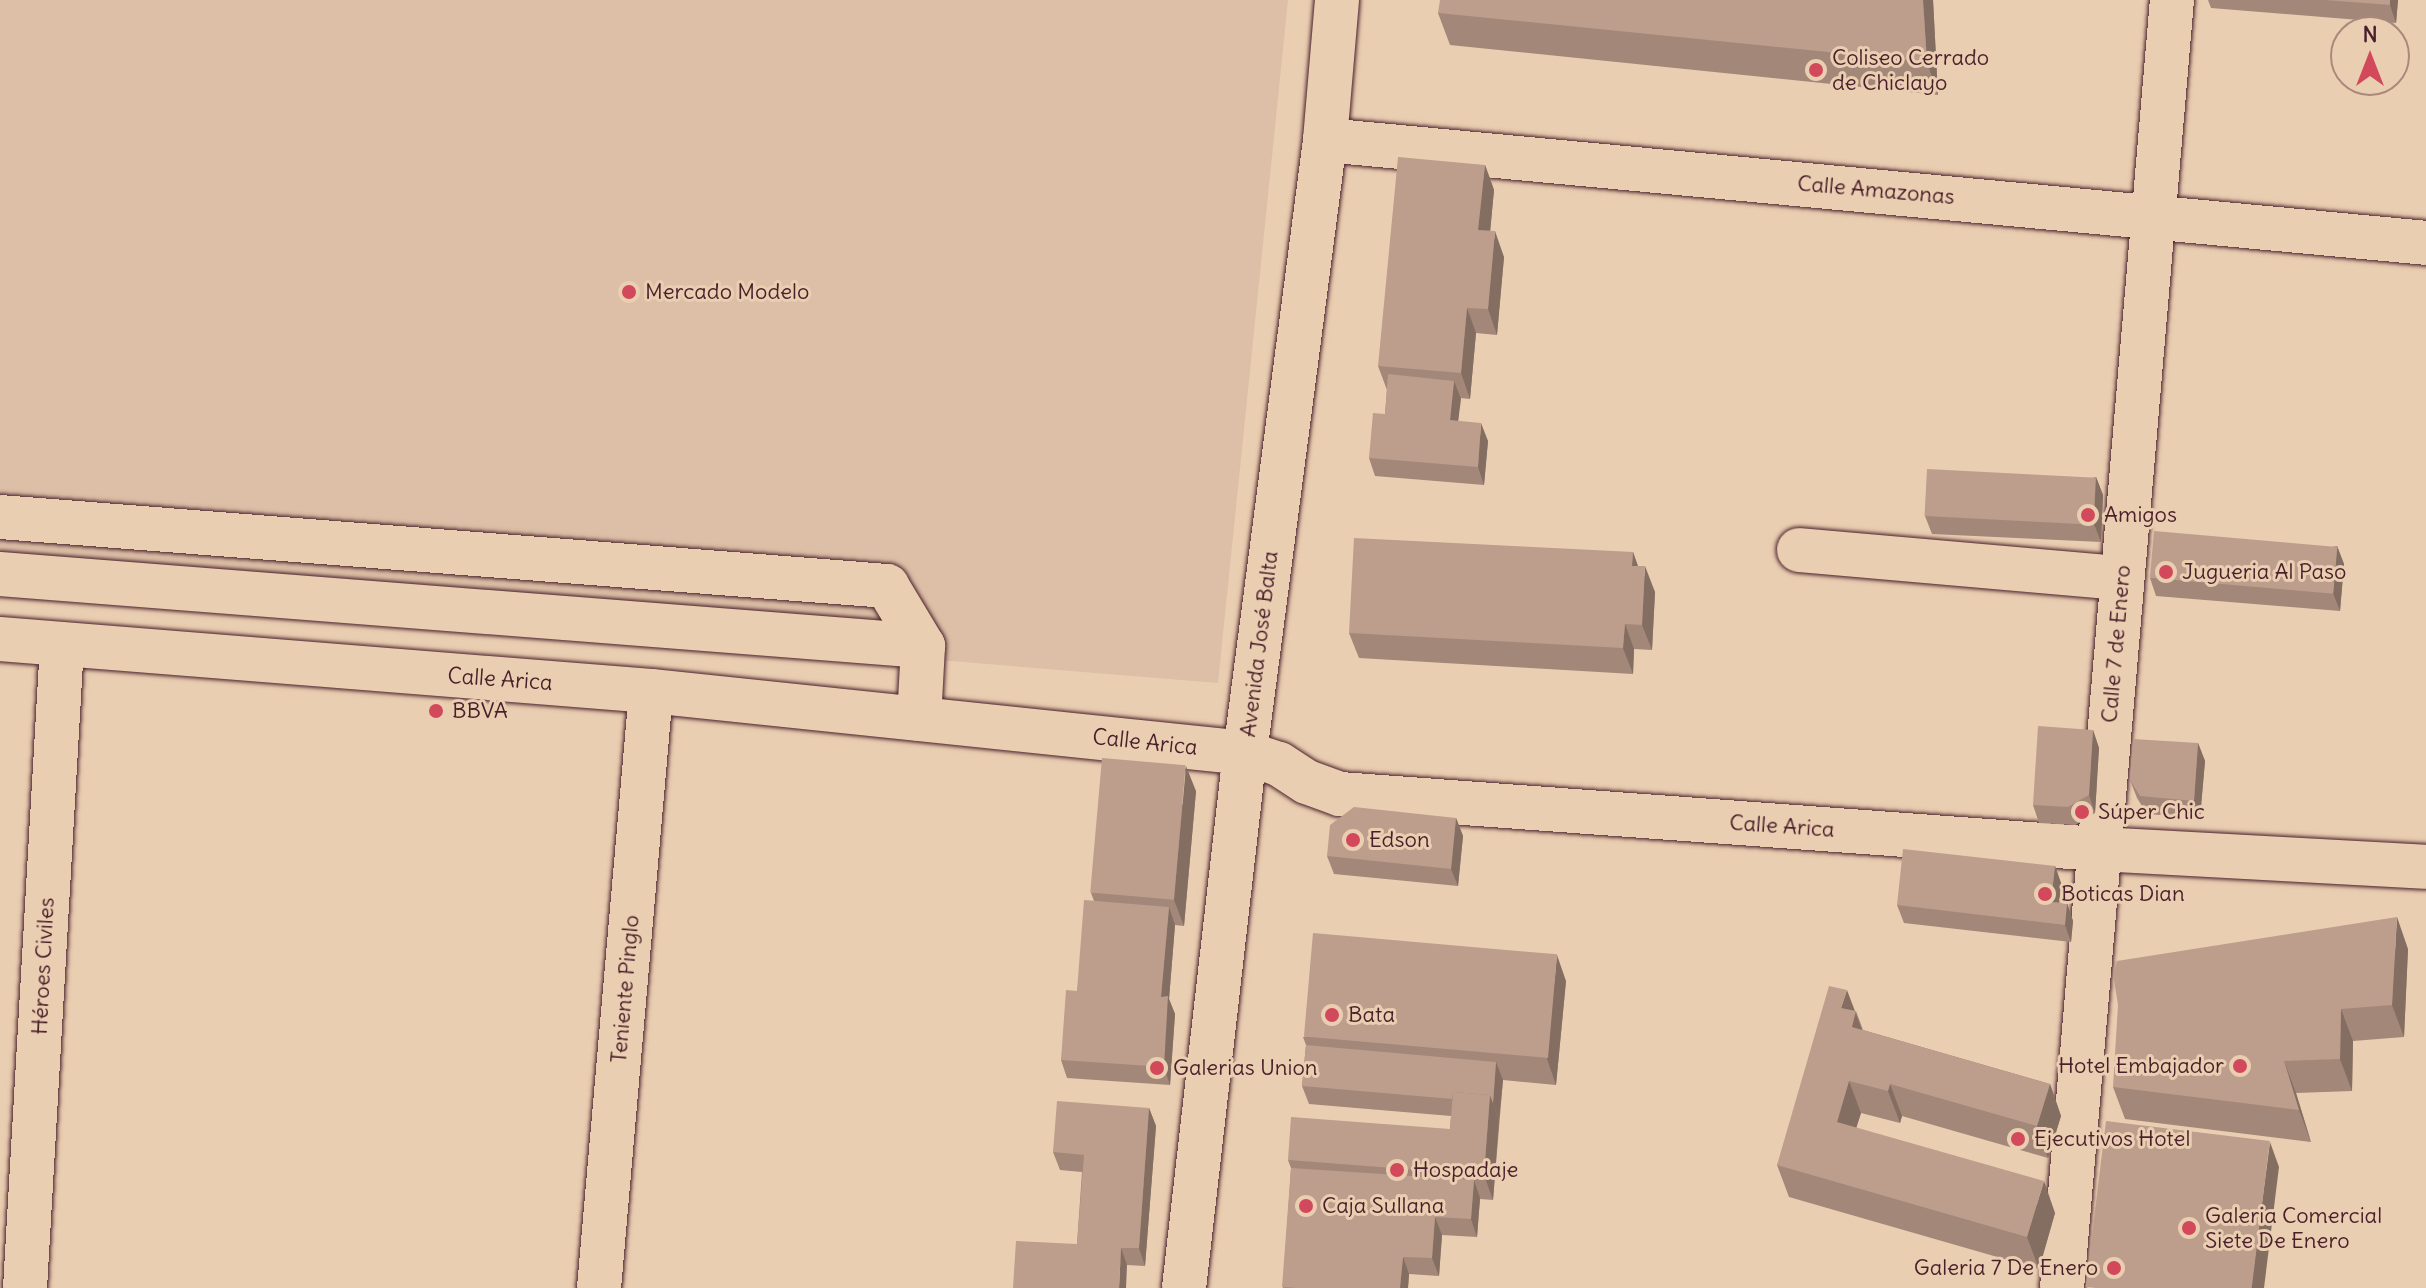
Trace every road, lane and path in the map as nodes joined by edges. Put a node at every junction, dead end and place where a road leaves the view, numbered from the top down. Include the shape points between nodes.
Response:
1 (1337, 0) edge
2 (2172, 0) edge
3 (1325, 140) junction
4 (2153, 215) junction
5 (2426, 243) edge
6 (0, 517) edge
7 (1799, 550) dead end
8 (0, 574) edge
9 (2122, 578) junction
10 (0, 639) edge
11 (62, 645) junction
12 (923, 646) junction
13 (651, 691) junction
14 (919, 719) junction
15 (1245, 753) junction
16 (2098, 849) junction
17 (2426, 867) edge
18 (25, 1288) edge
19 (599, 1288) edge
20 (1184, 1288) edge
21 (2062, 1288) edge

1 - 3 street, Avenida José Balta
2 - 4 street, Calle 7 de Enero
3 - 4 street, Calle Amazonas
3 - 15 street, Avenida José Balta
4 - 5 street, Calle Amazonas
4 - 9 street, Calle 7 de Enero
6 - 12 street via 887,586
7 - 9 street
8 - 12 street
9 - 16 street, Calle 7 de Enero
10 - 11 street, Calle Arica
11 - 13 street, Calle Arica
11 - 18 street, Héroes Civiles
12 - 14 street
13 - 14 street, Calle Arica
13 - 19 street, Teniente Pinglo
14 - 15 street, Calle Arica
15 - 16 street, Calle Arica via 1340,794
15 - 20 street, Avenida José Balta
16 - 17 street, Calle Arica
16 - 21 street, Calle 7 de Enero

